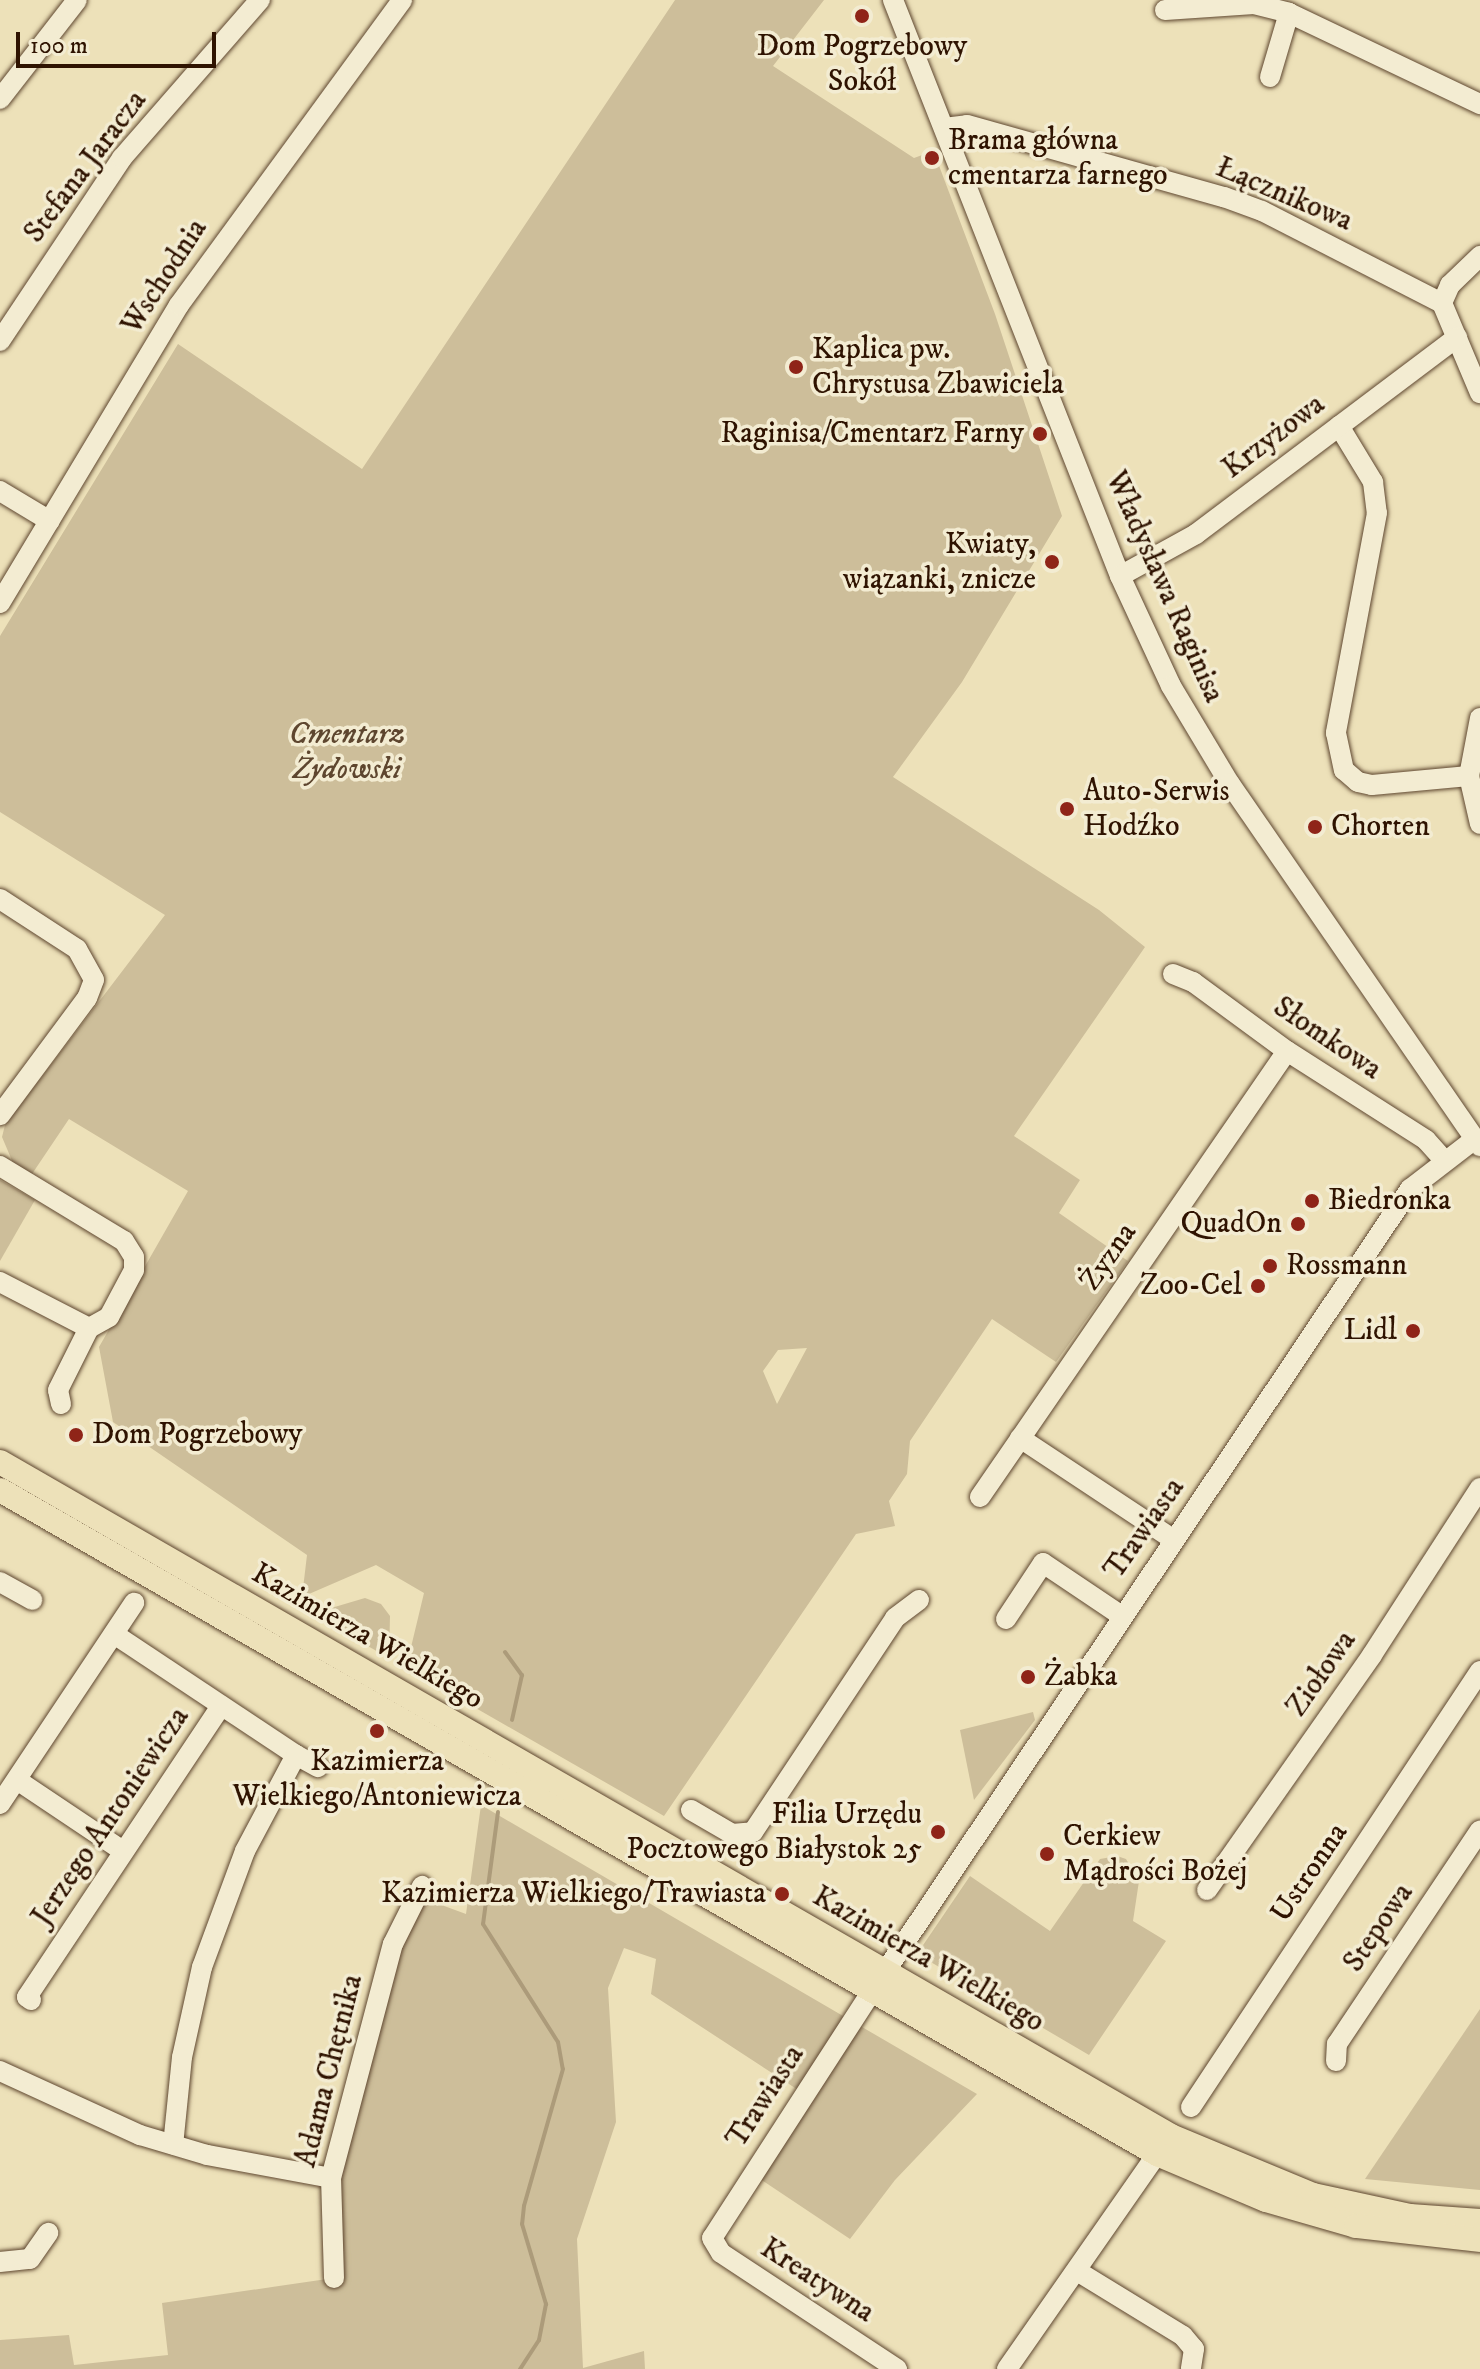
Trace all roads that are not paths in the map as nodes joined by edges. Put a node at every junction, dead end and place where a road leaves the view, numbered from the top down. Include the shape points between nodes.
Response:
1 (77, 0) edge
2 (260, 0) edge
3 (893, 0) edge
4 (399, 1) edge
5 (1165, 10) dead end
6 (1289, 13) junction
7 (1270, 77) dead end
8 (0, 99) edge
9 (1480, 104) edge
10 (944, 128) junction
11 (1480, 256) edge
12 (1442, 303) junction
13 (1457, 337) junction
14 (0, 341) edge
15 (1480, 393) edge
16 (1339, 426) junction
17 (0, 491) edge
18 (50, 521) junction
19 (1120, 576) junction
20 (0, 603) edge
21 (1480, 718) edge
22 (1469, 776) junction
23 (1480, 824) edge
24 (0, 899) edge
25 (1173, 974) dead end
26 (1287, 1051) junction
27 (0, 1115) edge
28 (1478, 1142) edge
29 (1443, 1159) junction
30 (0, 1166) edge
31 (0, 1283) edge
32 (89, 1328) junction
33 (61, 1404) dead end
34 (1020, 1438) junction
35 (0, 1462) edge
36 (1480, 1488) edge
37 (0, 1490) edge
38 (980, 1497) dead end
39 (1174, 1540) junction
40 (0, 1582) edge
41 (32, 1600) dead end
42 (919, 1600) dead end
43 (134, 1603) dead end
44 (1122, 1616) junction
45 (1006, 1619) dead end
46 (114, 1634) junction
47 (1480, 1671) edge
48 (373, 1691) junction
49 (221, 1706) junction
50 (296, 1755) junction
51 (318, 1767) dead end
52 (17, 1780) junction
53 (0, 1804) edge
54 (691, 1810) dead end
55 (1480, 1830) edge
56 (123, 1851) junction
57 (422, 1886) dead end
58 (1207, 1890) dead end
59 (878, 1982) junction
60 (31, 2000) dead end
61 (1336, 2061) dead end
62 (0, 2071) edge
63 (1191, 2107) dead end
64 (173, 2145) junction
65 (1157, 2154) junction
66 (331, 2178) junction
67 (1480, 2221) edge
68 (48, 2233) dead end
69 (712, 2238) joint
70 (1480, 2240) edge
71 (0, 2262) edge
72 (1077, 2271) junction
73 (334, 2278) dead end
74 (897, 2369) edge
75 (1007, 2369) edge
76 (1191, 2369) edge

1 - 8 street
2 - 14 street, Stefana Jaracza via 122,158
3 - 10 street, Władysława Raginisa
4 - 18 street, Wschodnia via 179,305
5 - 6 street via 1254,4
6 - 7 street
6 - 9 street
10 - 12 street, Łącznikowa via 967,125 1224,197
10 - 19 street, Władysława Raginisa
11 - 12 street via 1450,285
12 - 13 street
13 - 15 street
13 - 16 street, Krzyżowa
16 - 19 street, Krzyżowa via 1196,534
16 - 22 street via 1373,482 1377,513 1336,733 1344,770 1372,785
17 - 18 street
18 - 20 street, Wschodnia
19 - 28 street, Władysława Raginisa via 1171,686 1230,784
21 - 22 street
22 - 23 street
24 - 27 street via 77,949 94,980 87,998
25 - 26 street, Słomkowa via 1193,982
26 - 29 street, Słomkowa via 1426,1140
26 - 34 street, Żyzna
28 - 29 street, Trawiasta
29 - 39 street, Trawiasta via 1410,1189
30 - 32 street via 130,1249 134,1270 128,1286 109,1317
31 - 32 street
32 - 33 street via 58,1390
34 - 38 street, Żyzna
34 - 39 street
35 - 48 main road, Kazimierza Wielkiego
36 - 58 street, Ziołowa via 1372,1655
37 - 48 main road, Kazimierza Wielkiego
39 - 44 street, Trawiasta
40 - 41 street
42 - 54 street via 895,1618 753,1832 732,1834
43 - 46 street
44 - 45 street via 1043,1563
44 - 59 street, Trawiasta
46 - 49 street, Jerzego Antoniewicza
46 - 52 street
47 - 63 street, Ustronna
48 - 59 main road, Kazimierza Wielkiego
49 - 50 street, Jerzego Antoniewicza
49 - 56 street, Jerzego Antoniewicza
50 - 51 street
50 - 64 street via 245,1851 202,1967 182,2057
52 - 53 street
52 - 56 street
55 - 61 street, Stepowa via 1337,2044
56 - 60 street, Jerzego Antoniewicza via 27,1997
57 - 66 street, Adama Chętnika via 393,1944
59 - 65 main road, Kazimierza Wielkiego
59 - 67 main road, Kazimierza Wielkiego via 1171,2136 1271,2182 1370,2208
59 - 69 street, Trawiasta
62 - 64 street via 71,2108
64 - 66 street
65 - 70 main road, Kazimierza Wielkiego via 1266,2200 1356,2226
65 - 72 street
66 - 73 street, Adama Chętnika
68 - 71 street via 30,2259
69 - 74 street, Kreatywna via 721,2253
72 - 75 street
72 - 76 street via 1183,2336 1194,2349

